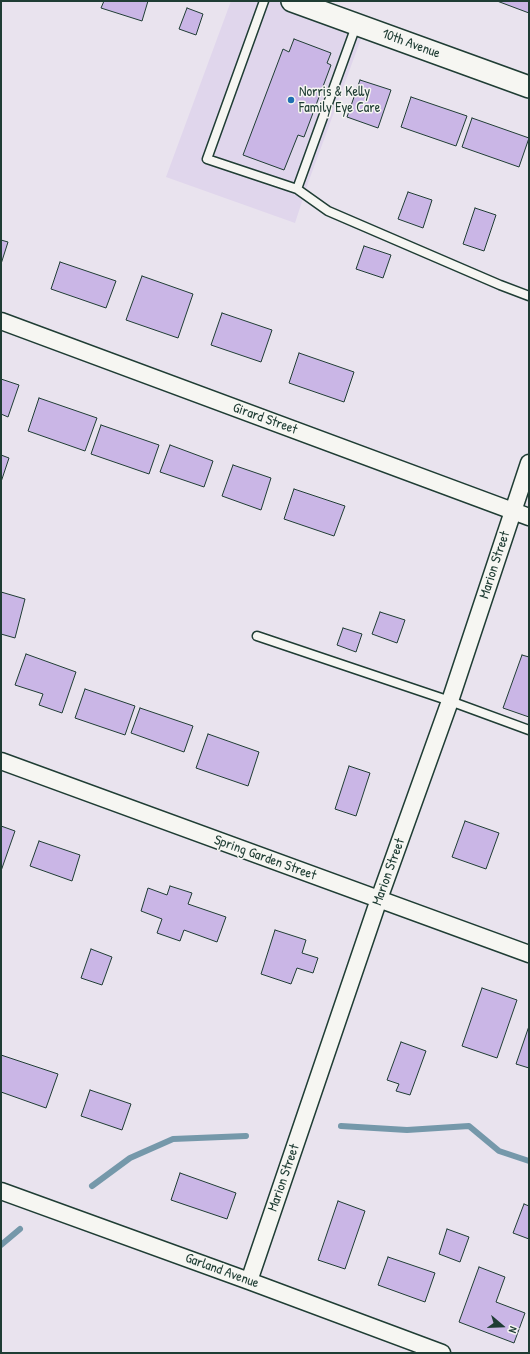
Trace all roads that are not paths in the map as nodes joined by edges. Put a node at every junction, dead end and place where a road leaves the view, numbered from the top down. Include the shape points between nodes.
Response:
1 (264, 1) edge
2 (292, 1) edge
3 (357, 24) junction
4 (529, 87) edge
5 (297, 189) junction
6 (529, 296) edge
7 (1, 321) edge
8 (529, 463) edge
9 (513, 510) junction
10 (529, 516) edge
11 (257, 636) dead end
12 (450, 700) junction
13 (529, 730) edge
14 (1, 761) edge
15 (379, 899) junction
16 (529, 954) edge
17 (1, 1191) edge
18 (249, 1281) junction
19 (442, 1353) edge

1 - 5 lane via 207,159
2 - 3 street, 10th Avenue
3 - 4 street, 10th Avenue
3 - 5 lane
5 - 6 lane via 328,211
7 - 9 street, Girard Street
8 - 9 street, Marion Street
9 - 10 street, Girard Street
9 - 12 street, Marion Street
11 - 12 lane
12 - 13 lane
12 - 15 street, Marion Street
14 - 15 street, Spring Garden Street
15 - 16 street, Spring Garden Street
15 - 18 street, Marion Street
17 - 18 street, Garland Avenue
18 - 19 street, Garland Avenue

